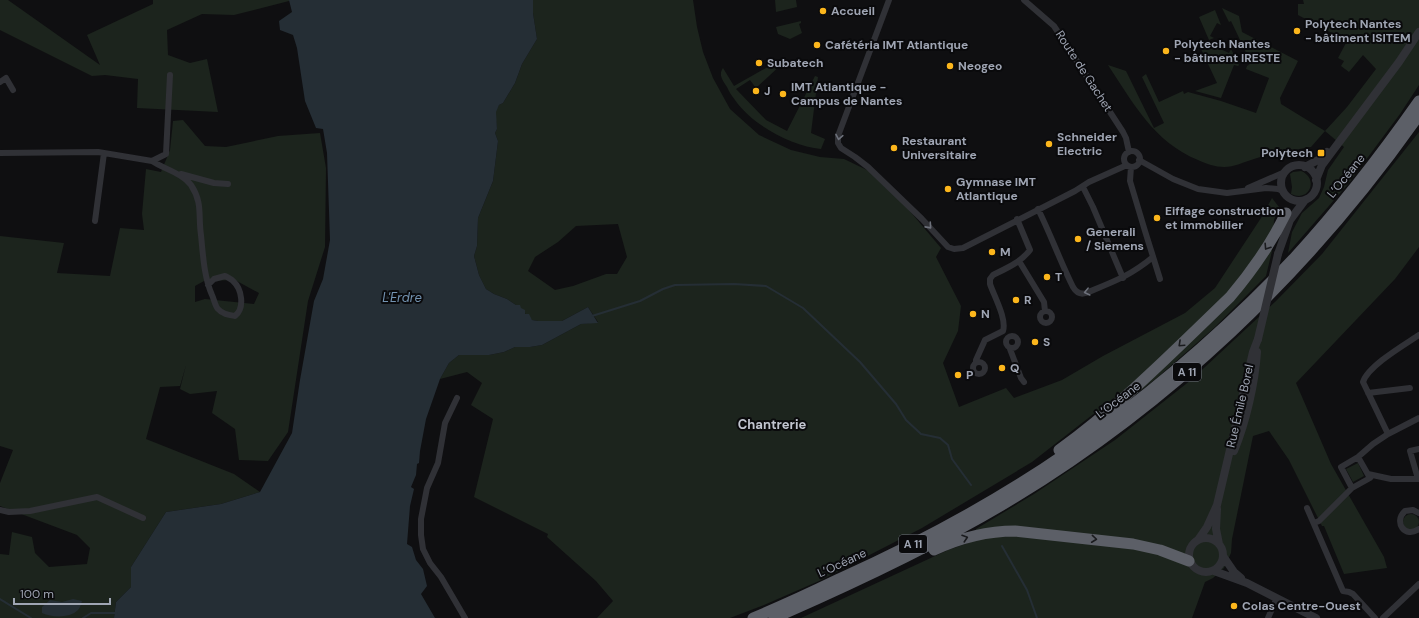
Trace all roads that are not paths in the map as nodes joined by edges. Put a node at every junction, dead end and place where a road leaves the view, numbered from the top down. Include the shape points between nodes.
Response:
1 (889, 0) edge
2 (1024, 0) edge
3 (1419, 32) edge
4 (170, 75) dead end
5 (0, 82) edge
6 (13, 90) dead end
7 (1419, 101) edge
8 (1419, 115) edge
9 (1341, 139) junction
10 (1129, 152) junction
11 (0, 153) edge
12 (104, 153) junction
13 (1140, 160) junction
14 (152, 161) junction
15 (1129, 166) junction
16 (1305, 167) junction
17 (1285, 172) junction
18 (176, 173) junction
19 (1316, 180) junction
20 (228, 184) dead end
21 (1083, 187) junction
22 (1244, 190) junction
23 (1283, 191) junction
24 (1290, 198) junction
25 (1305, 200) junction
26 (1038, 209) junction
27 (1286, 213) junction
28 (1017, 219) junction
29 (95, 221) dead end
30 (1278, 254) junction
31 (1153, 256) junction
32 (1019, 261) junction
33 (1123, 278) junction
34 (1160, 279) dead end
35 (208, 285) junction
36 (1045, 311) dead end
37 (1003, 331) junction
38 (1419, 335) edge
39 (1008, 337) junction
40 (1010, 349) junction
41 (976, 362) dead end
42 (1024, 382) dead end
43 (1410, 388) dead end
44 (1368, 393) junction
45 (458, 398) dead end
46 (1419, 418) edge
47 (1388, 434) junction
48 (1419, 449) edge
49 (1358, 457) junction
50 (1368, 474) junction
51 (1419, 479) edge
52 (1021, 483) junction
53 (1352, 488) junction
54 (1217, 505) junction
55 (1307, 508) dead end
56 (0, 510) edge
57 (1419, 513) edge
58 (143, 518) dead end
59 (1314, 523) junction
60 (1419, 529) edge
61 (1198, 540) junction
62 (1219, 544) junction
63 (1223, 556) junction
64 (898, 561) junction
65 (1189, 561) junction
66 (1214, 571) junction
67 (1247, 583) junction
68 (1419, 584) edge
69 (1277, 598) junction
70 (1385, 617) edge
71 (465, 618) edge
72 (753, 618) edge
73 (774, 618) edge
74 (1268, 618) edge
75 (1316, 618) edge
76 (1375, 618) edge

1 -> 28 street via 838,136 839,145 894,191 948,247 959,249
2 - 10 street, Route de Gachet via 1057,29 1123,132
3 - 9 street
4 - 14 street via 166,154
5 - 6 street via 6,78
7 - 52 highway, L’Océane / A 11 via 1334,213 1238,314 1188,360 1128,409 1067,454
8 - 64 highway, L’Océane / A 11 via 1372,179 1316,246 1247,318 1193,367 1134,415 1055,472 970,523
9 - 16 street via 1318,160
9 - 19 street via 1322,164
10 - 13 street via 1137,153
10 - 15 street via 1125,157 1125,162
11 - 12 street
12 - 14 street
12 - 29 street
13 - 15 street via 1137,165
13 - 22 street via 1173,179 1198,188 1227,193
14 - 18 street
15 - 21 street via 1089,182
15 - 31 street via 1130,181
16 - 17 street via 1293,167
16 - 19 street via 1311,170
17 - 22 street
17 - 23 street via 1281,181
18 - 20 street
18 - 35 street via 190,184 199,200 200,233
19 - 25 street via 1314,192
21 - 26 street
21 - 33 street
22 - 23 street via 1273,188
23 - 24 street
24 - 25 street
24 - 27 street, Rue Émile Borel
25 - 30 street, Rue Émile Borel via 1290,220
26 - 28 street
33 -> 26 street via 1083,294 1075,290
27 - 30 street, Rue Émile Borel
27 -> 52 highway via 1257,262 1230,297 1121,400 1029,472
28 - 32 street via 1030,250
30 - 54 street, Rue Émile Borel, bridge
31 - 33 street
31 - 34 street
32 - 36 street via 1044,302
32 - 37 street via 990,279 1004,320
35 - 35 street via 218,309 224,314 235,316 241,307 240,291 233,280 225,276 214,278
37 - 39 street
37 - 41 street via 986,340
38 - 44 street via 1389,355 1365,376 1363,382
39 - 40 street via 1005,343
39 - 40 street via 1014,337 1018,341 1016,347
40 - 42 street
43 - 44 street
44 - 47 street
45 - 71 street via 445,423 438,463 427,488 421,519 421,535 423,549 430,563
46 - 47 street
47 - 49 street
48 - 51 street via 1410,451
49 - 50 street
49 - 53 street via 1341,467
50 - 51 street via 1391,479
50 - 53 street via 1370,478
52 - 72 highway, L’Océane / A 11 via 906,548
53 - 59 street
54 - 61 street, Rue Émile Borel via 1208,527
54 - 62 street, Rue Émile Borel via 1216,529
55 - 59 street
56 - 58 street via 30,512 97,497
57 - 60 street via 1413,510 1405,511 1400,521 1406,531 1413,532
59 - 76 street via 1343,591 1353,594
61 - 62 street via 1209,538
61 - 65 street via 1190,548
62 - 63 street
63 - 66 street via 1221,564
63 - 67 street via 1234,572
64 -> 65 highway via 912,560 971,536 1000,531 1133,544 1167,552
64 - 73 highway, L’Océane / A 11
65 - 66 street via 1193,568 1200,572
66 - 67 street
67 - 69 street
68 - 70 street
69 - 74 street
69 - 75 street

